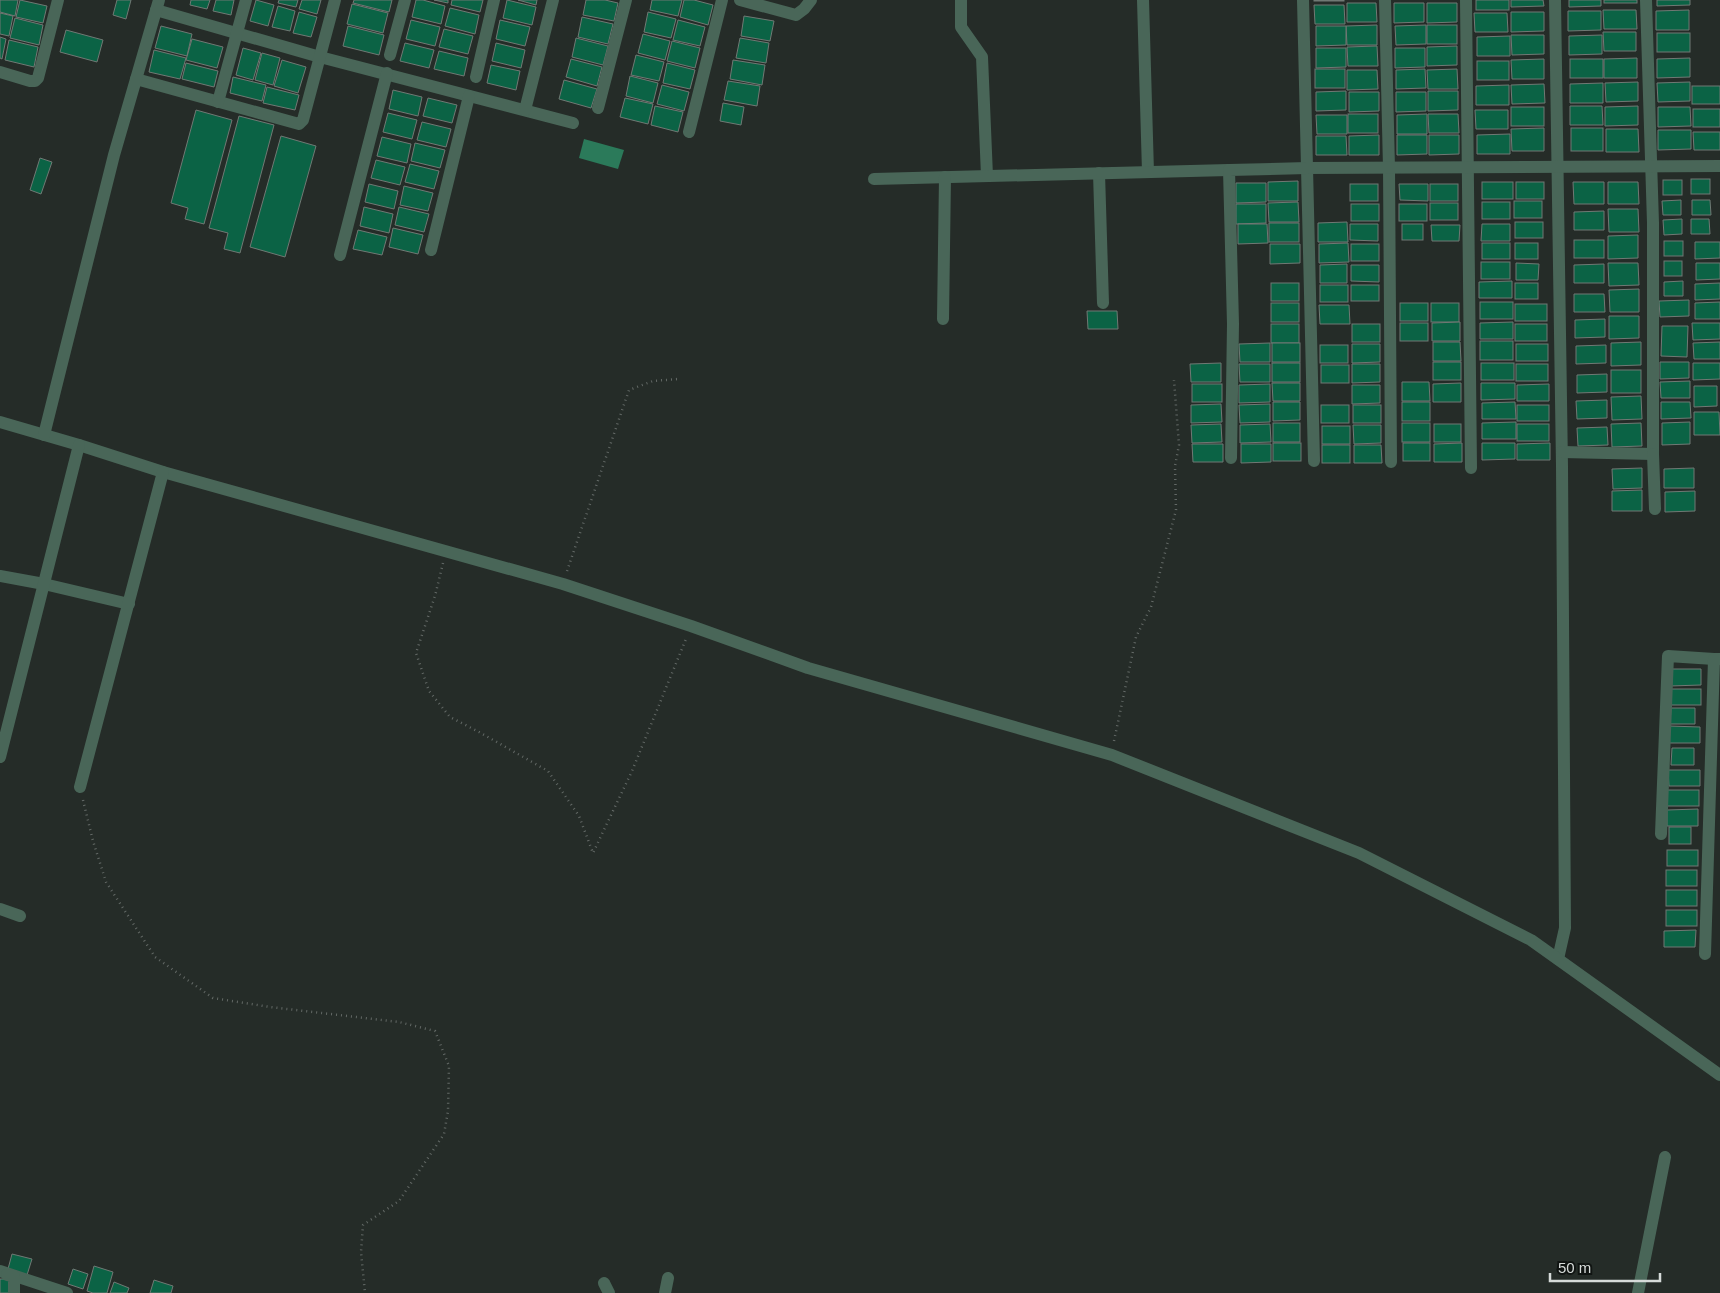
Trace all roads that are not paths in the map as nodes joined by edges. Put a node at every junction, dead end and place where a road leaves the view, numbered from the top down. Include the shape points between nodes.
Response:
1 (58, 0) edge
2 (246, 0) edge
3 (335, 0) edge
4 (405, 0) edge
5 (494, 0) edge
6 (553, 0) edge
7 (626, 0) edge
8 (722, 0) edge
9 (740, 0) edge
10 (810, 0) edge
11 (961, 0) edge
12 (1144, 0) edge
13 (1303, 0) edge
14 (1385, 0) edge
15 (1466, 0) edge
16 (1554, 0) edge
17 (1646, 0) edge
18 (158, 5) edge
19 (237, 34) junction
20 (390, 55) dead end
21 (320, 57) junction
22 (0, 72) edge
23 (387, 73) junction
24 (476, 77) dead end
25 (136, 79) junction
26 (469, 96) junction
27 (218, 102) junction
28 (598, 108) dead end
29 (525, 110) junction
30 (573, 123) dead end
31 (689, 132) dead end
32 (1650, 166) junction
33 (1720, 166) edge
34 (1467, 167) junction
35 (1557, 167) junction
36 (1307, 168) junction
37 (1389, 168) junction
38 (1229, 170) junction
39 (1148, 172) junction
40 (1099, 173) junction
41 (987, 176) junction
42 (945, 177) junction
43 (874, 178) dead end
44 (431, 250) dead end
45 (340, 255) dead end
46 (1103, 303) dead end
47 (943, 319) dead end
48 (0, 422) edge
49 (44, 435) junction
50 (79, 444) junction
51 (1562, 452) junction
52 (1653, 454) junction
53 (1231, 458) dead end
54 (1314, 461) dead end
55 (1391, 462) dead end
56 (1471, 468) dead end
57 (163, 472) junction
58 (1655, 509) dead end
59 (0, 576) edge
60 (44, 584) junction
61 (129, 604) junction
62 (1717, 659) edge
63 (0, 757) edge
64 (80, 787) road end
65 (1661, 834) dead end
66 (0, 909) edge
67 (20, 916) dead end
68 (1705, 954) dead end
69 (1558, 959) junction
70 (1720, 1075) edge
71 (1665, 1157) dead end
72 (0, 1271) edge
73 (0, 1275) edge
74 (14, 1276) junction
75 (668, 1278) dead end
76 (14, 1293) edge
77 (67, 1293) edge
78 (665, 1293) edge
79 (1638, 1293) edge

1 - 22 street via 38,78 30,81
2 - 19 street
3 - 21 street
4 - 20 street
5 - 24 street
6 - 29 street
7 - 28 street
8 - 31 street
9 - 10 street via 796,15
11 - 41 street via 962,27 982,57
12 - 39 street
13 - 36 street
14 - 37 street
15 - 34 street
16 - 35 street
17 - 32 street
18 - 19 street
18 - 25 street
19 - 21 street
19 - 27 street
21 - 23 street
21 - 27 street via 303,120 299,124
23 - 26 street
23 - 45 street
25 - 27 street
25 - 49 street
26 - 29 street
26 - 44 street
29 - 30 street
32 - 33 street
32 - 35 street
32 - 52 street
34 - 35 street
34 - 37 street
34 - 56 street
35 - 51 street
36 - 37 street
36 - 38 street
36 - 54 street
37 - 55 street
38 - 39 street
38 - 53 street via 1233,324
39 - 40 street
40 - 41 street
40 - 46 street
41 - 42 street
42 - 43 street
42 - 47 street
48 - 49 street
49 - 50 street
50 - 57 street
50 - 60 street
51 - 52 street
51 - 69 street via 1565,928
52 - 58 street
57 - 61 street
57 - 69 street via 563,584 808,668 1112,755 1359,852 1530,940
59 - 60 street
60 - 61 street
60 - 63 street
61 - 64 street
62 - 65 street via 1668,656
62 - 68 street
66 - 67 street
69 - 70 street
71 - 79 street
72 - 74 street
73 - 74 street
74 - 76 street
74 - 77 street
75 - 78 street

